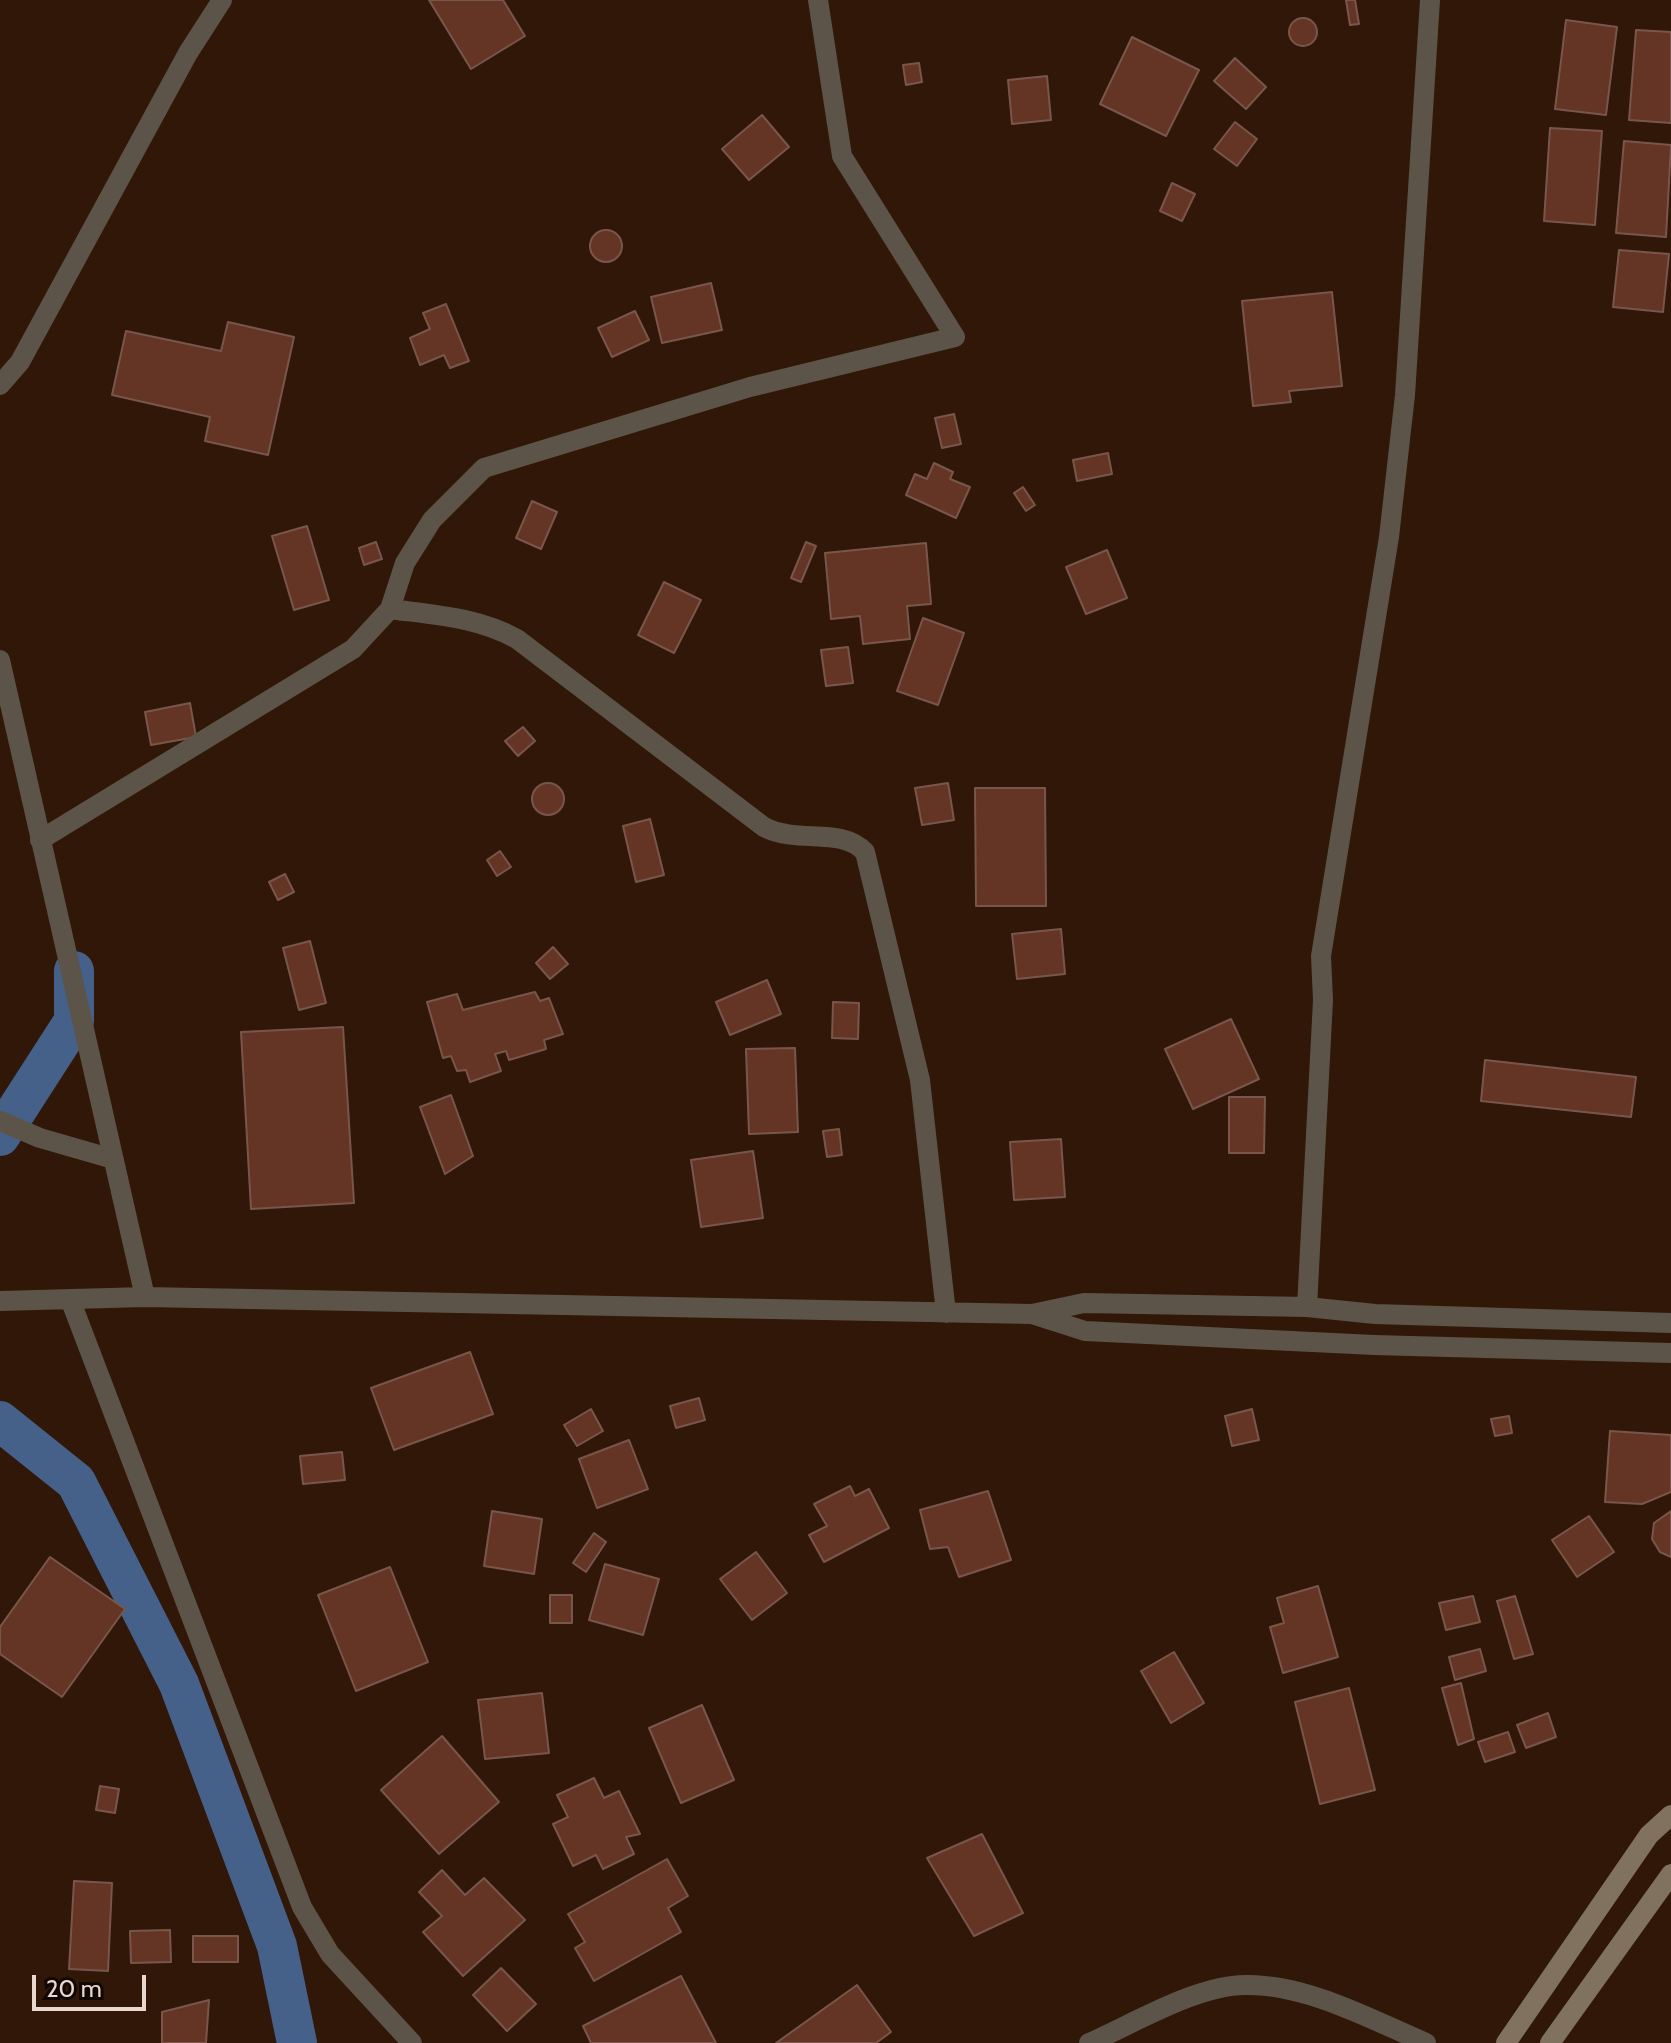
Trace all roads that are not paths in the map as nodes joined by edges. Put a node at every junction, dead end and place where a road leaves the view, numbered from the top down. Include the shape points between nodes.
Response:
1 (222, 0) edge
2 (818, 0) edge
3 (1430, 0) edge
4 (0, 385) edge
5 (390, 609) junction
6 (0, 660) edge
7 (40, 840) junction
8 (0, 1121) edge
9 (113, 1159) junction
10 (145, 1297) junction
11 (70, 1299) junction
12 (0, 1301) edge
13 (1307, 1307) junction
14 (946, 1313) junction
15 (1032, 1314) junction
16 (1375, 1314) junction
17 (1635, 1322) junction
18 (1671, 1323) edge
19 (1374, 1345) junction
20 (1671, 1353) edge
21 (1636, 1354) junction
22 (1671, 1815) edge
23 (1671, 1874) edge
24 (412, 2043) edge
25 (1089, 2043) edge
26 (1426, 2043) edge
27 (1506, 2043) edge
28 (1550, 2043) edge

1 - 4 street via 20,362
2 - 5 street via 842,156 955,337 750,387 484,468 432,520 405,563
3 - 13 street via 1405,395 1389,537 1321,956
5 - 7 street via 353,649
5 - 14 street via 497,628 764,827 794,838 851,840 865,852 920,1080
6 - 7 street
7 - 9 street
8 - 9 street
9 - 10 street
10 - 11 street
10 - 14 street
11 - 12 street
11 - 24 street via 302,1907 330,1954
13 - 15 street via 1084,1303
13 - 16 street
14 - 15 street
15 - 19 street via 1085,1331
16 - 17 street
16 - 19 street
17 - 18 street
17 - 21 street
19 - 21 street
20 - 21 street
22 - 27 street via 1649,1835
23 - 28 street
25 - 26 street via 1200,1995 1244,1985 1280,1988 1346,2009

